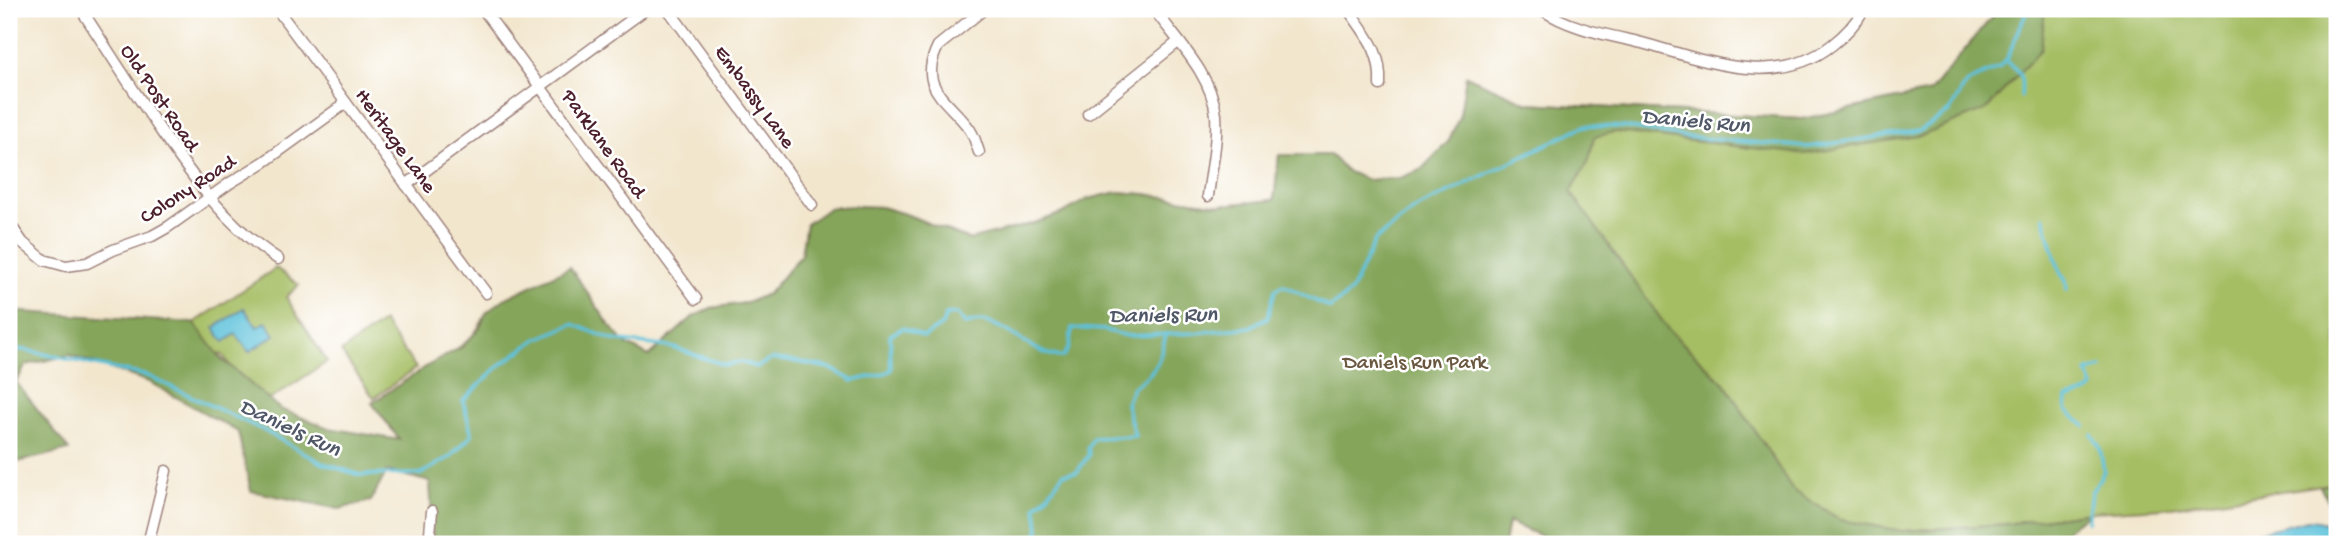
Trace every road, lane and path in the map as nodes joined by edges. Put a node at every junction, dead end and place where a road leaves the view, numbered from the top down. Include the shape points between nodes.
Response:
1 (81, 9) edge
2 (277, 9) edge
3 (483, 9) edge
4 (646, 9) edge
5 (668, 9) edge
6 (984, 9) edge
7 (1154, 9) edge
8 (1348, 9) edge
9 (1541, 9) edge
10 (1864, 9) edge
11 (1178, 42) junction
12 (1380, 85) dead end
13 (540, 86) junction
14 (346, 103) junction
15 (1088, 114) dead end
16 (979, 152) dead end
17 (406, 185) junction
18 (1208, 196) dead end
19 (209, 198) junction
20 (813, 205) dead end
21 (9, 223) edge
22 (278, 259) dead end
23 (486, 293) dead end
24 (696, 299) dead end
25 (166, 471) dead end
26 (432, 511) dead end
27 (148, 544) edge
28 (429, 544) edge

1 - 19 street, Old Post Road
2 - 14 street, Heritage Lane
3 - 13 street, Parklane Road
4 - 13 street
5 - 20 street, Embassy Lane
6 - 16 street via 943,41 931,66 940,98 972,131
7 - 11 street
8 - 12 street via 1373,44 1380,61
9 - 10 street via 1576,26 1733,67 1761,70 1817,55 1842,37
11 - 15 street
11 - 18 street via 1205,79 1214,105 1216,129
13 - 17 street
13 - 24 street, Parklane Road
14 - 17 street, Heritage Lane
14 - 19 street, Colony Road
17 - 23 street, Heritage Lane
19 - 21 street, Colony Road via 152,236 77,265 66,266 32,253
19 - 22 street, Old Post Road via 227,219
25 - 27 street
26 - 28 street

